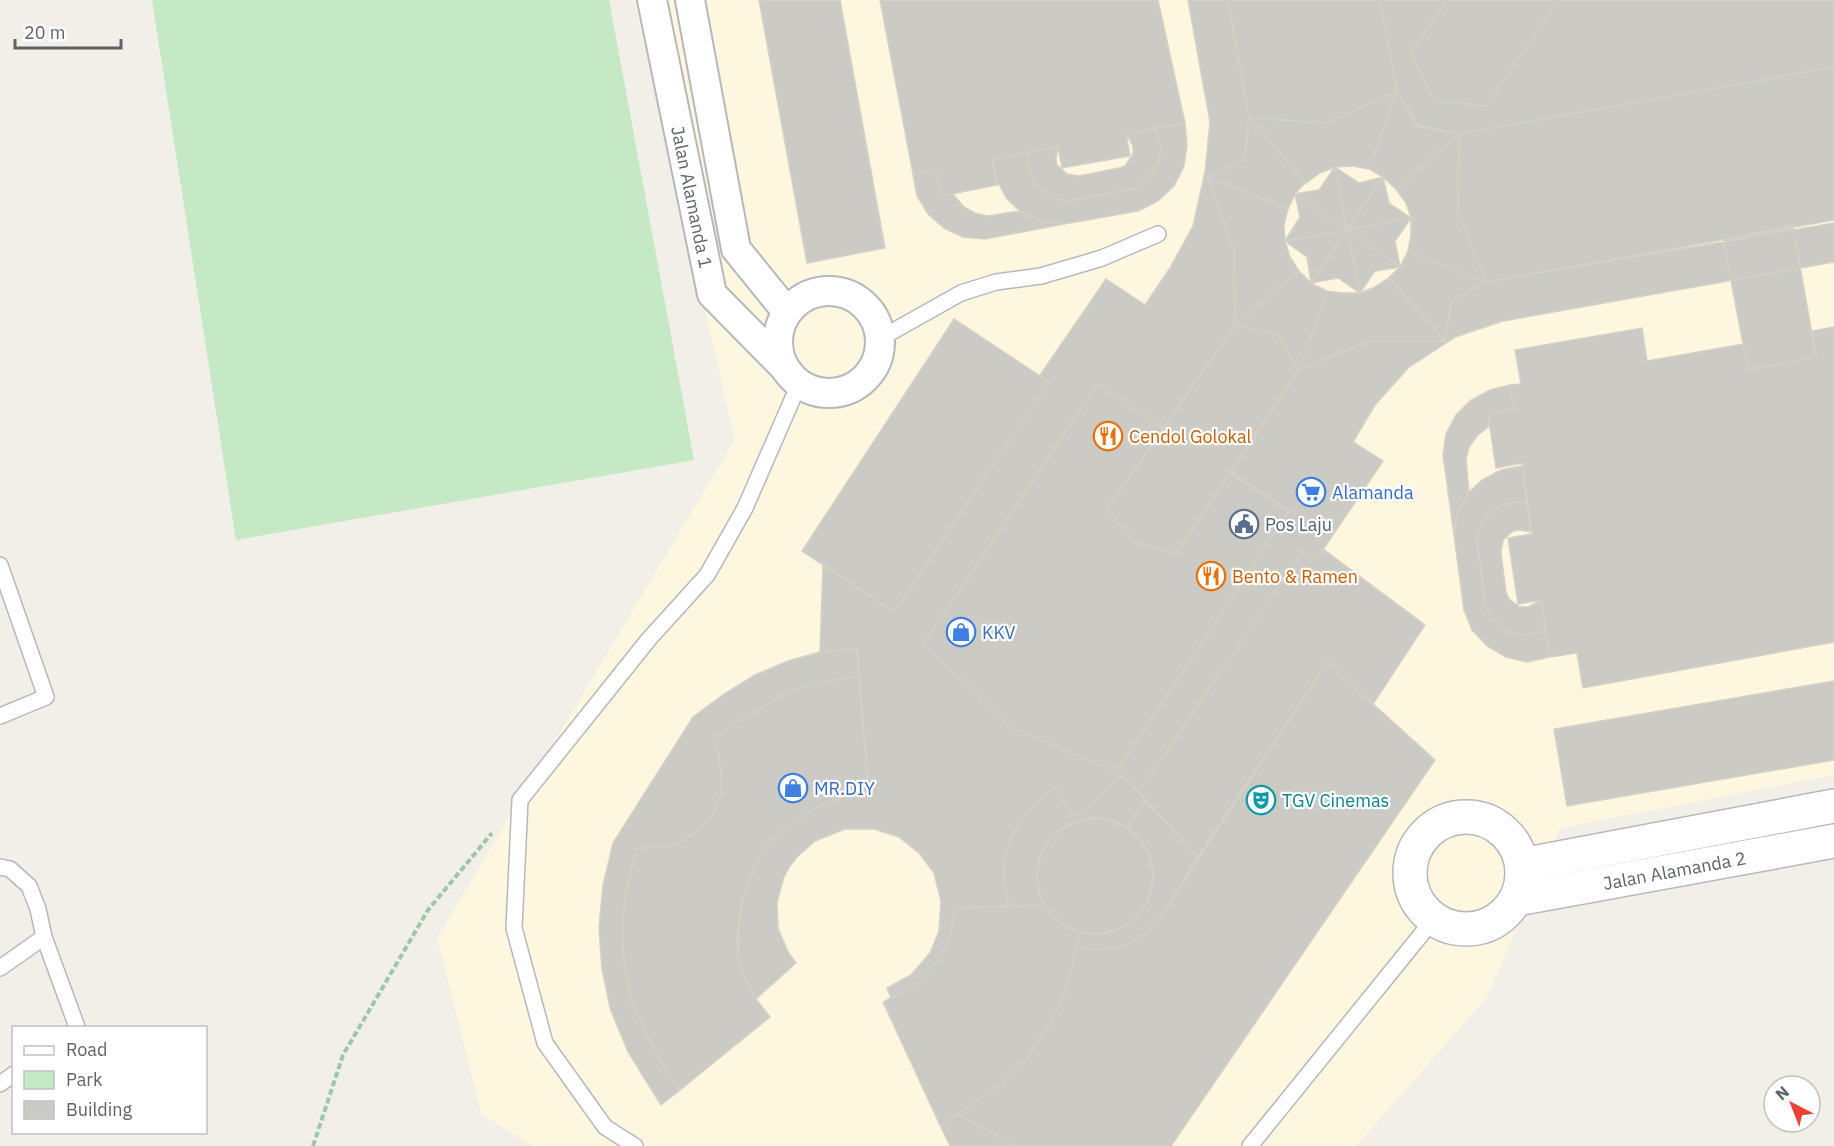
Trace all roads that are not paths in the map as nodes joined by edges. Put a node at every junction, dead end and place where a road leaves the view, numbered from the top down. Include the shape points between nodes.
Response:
1 (652, 0) edge
2 (690, 0) edge
3 (1158, 234) dead end
4 (787, 312) junction
5 (881, 338) junction
6 (791, 375) junction
7 (0, 565) edge
8 (0, 716) edge
9 (1834, 806) edge
10 (1834, 841) edge
11 (1522, 865) junction
12 (0, 867) edge
13 (1517, 899) junction
14 (1433, 920) junction
15 (44, 937) junction
16 (0, 968) edge
17 (75, 1026) edge
18 (635, 1146) edge
19 (1250, 1146) edge

1 - 6 street, Jalan Alamanda 1 via 712,294
2 - 4 street, Jalan Alamanda 1 via 736,249
3 - 5 lane via 1102,258 961,293
4 - 5 street via 806,296 831,290 855,297 873,314
4 - 6 street via 778,339
5 - 6 street, Jalan Alamanda 1 via 878,361 863,381 843,392 820,393
6 - 18 lane via 745,508 707,575 649,639 520,800 514,928 544,1043 605,1127
7 - 8 lane via 46,697
9 - 11 street, Jalan Alamanda 2
10 - 13 street, Jalan Alamanda 2
11 - 13 street
11 - 14 street via 1517,848 1493,823 1476,817 1458,817 1440,823 1414,851 1410,869 1415,898
12 - 15 lane via 10,869 29,886
13 - 14 street via 1505,915 1470,930 1450,928
14 - 19 lane
15 - 16 lane
15 - 17 lane

